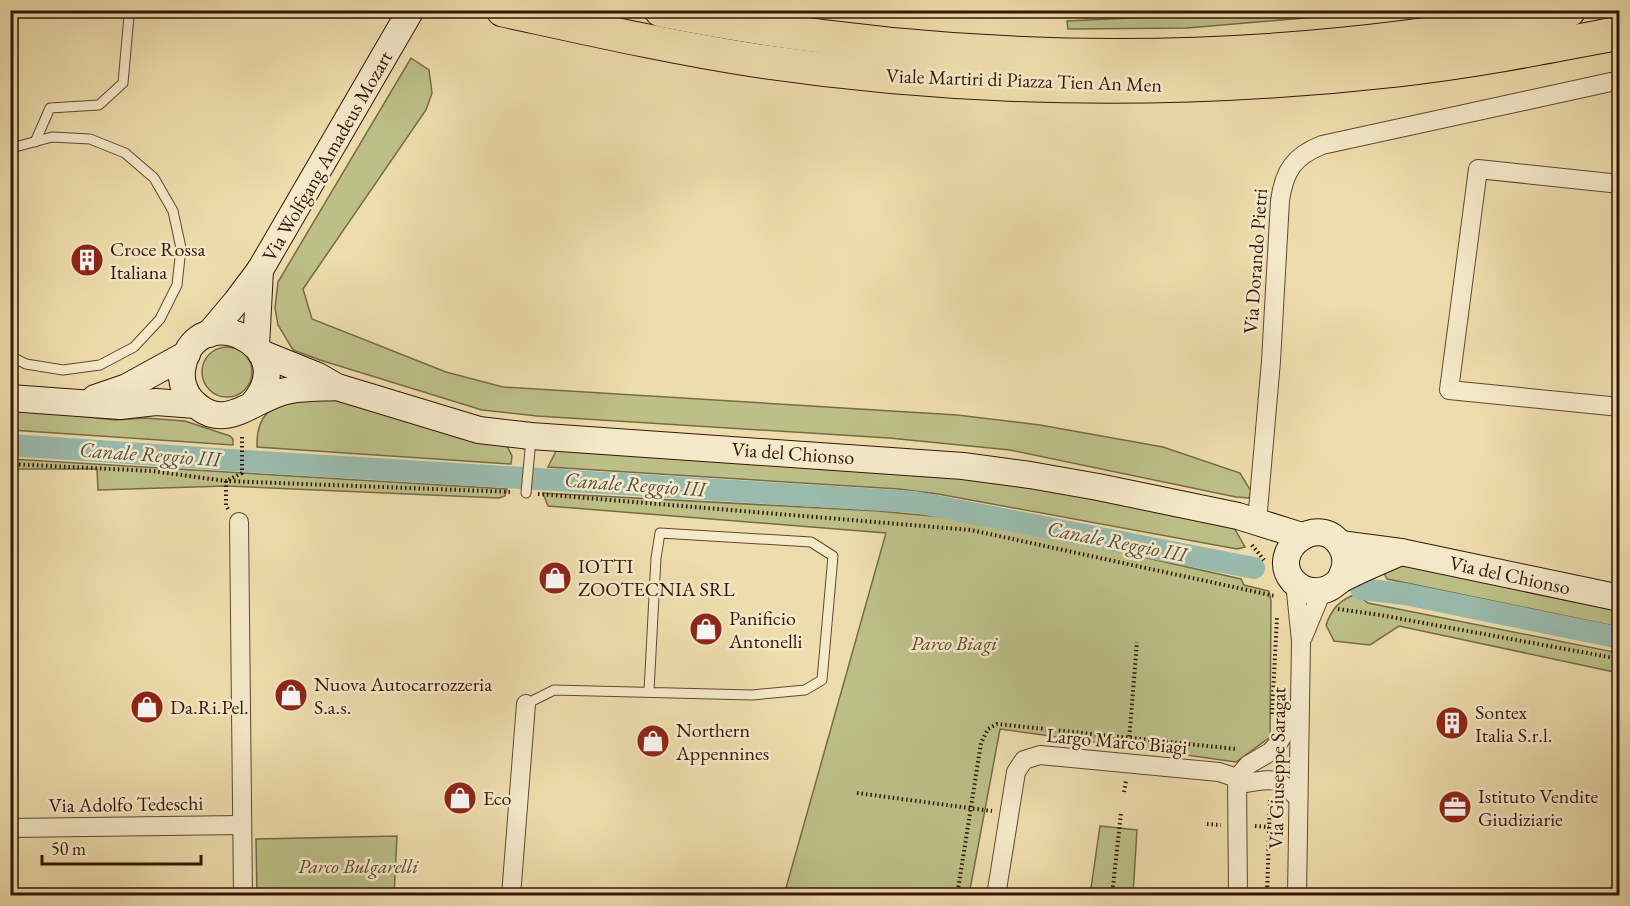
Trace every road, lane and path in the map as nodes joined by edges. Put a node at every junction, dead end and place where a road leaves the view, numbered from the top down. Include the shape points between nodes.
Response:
1 (128, 10) edge
2 (411, 10) edge
3 (503, 10) edge
4 (662, 10) edge
5 (1569, 10) edge
6 (1620, 33) edge
7 (1620, 80) edge
8 (35, 142) junction
9 (10, 150) edge
10 (1620, 184) edge
11 (260, 270) junction
12 (209, 334) junction
13 (259, 350) junction
14 (187, 354) junction
15 (10, 356) edge
16 (337, 387) junction
17 (10, 398) edge
18 (83, 402) junction
19 (196, 405) junction
20 (252, 405) junction
21 (1620, 407) edge
22 (531, 436) junction
23 (242, 448) dead end
24 (10, 464) edge
25 (226, 482) junction
26 (526, 493) junction
27 (1249, 520) junction
28 (239, 522) joint
29 (1302, 536) junction
30 (1340, 544) junction
31 (1401, 552) junction
32 (1284, 583) junction
33 (1325, 593) junction
34 (1620, 598) edge
35 (1137, 642) dead end
36 (1301, 642) junction
37 (1620, 659) edge
38 (649, 691) junction
39 (526, 704) joint
40 (1300, 706) junction
41 (1270, 752) junction
42 (1127, 763) junction
43 (1237, 778) junction
44 (1271, 779) junction
45 (1114, 781) dead end
46 (1126, 783) junction
47 (1137, 783) dead end
48 (1124, 792) dead end
49 (857, 793) dead end
50 (1298, 798) junction
51 (1122, 813) dead end
52 (1008, 814) junction
53 (1223, 817) dead end
54 (242, 825) junction
55 (10, 828) edge
56 (1222, 836) dead end
57 (243, 896) edge
58 (511, 896) edge
59 (996, 896) edge
60 (1112, 896) edge
61 (1238, 896) edge
62 (1267, 896) edge
63 (1297, 896) edge

1 - 8 lane via 123,83 99,105 50,108
2 - 11 main road, Via Wolfgang Amadeus Mozart
3 - 6 highway, Viale Martiri di Piazza Tien An Men via 657,44 753,60 864,74 1049,86 1299,80 1493,57
4 - 5 highway, Viale Martiri di Piazza Tien An Men via 806,35 892,45 1103,55 1209,54 1341,44
7 - 27 street, Via Dorando Pietri via 1322,145 1292,165 1280,201 1270,361
8 - 9 lane
8 - 15 lane via 52,137 90,139 125,153 154,178 173,211 181,248 177,285 160,319 134,347 100,364 63,370 26,364
10 - 21 street via 1479,169 1449,390
11 - 12 main road, Via Wolfgang Amadeus Mozart
11 - 13 main road, Via Wolfgang Amadeus Mozart
12 - 13 main road, Via del Chionso via 230,331 249,339
12 - 14 main road, Via del Chionso
13 - 16 main road, Via del Chionso
13 - 20 main road via 266,375
14 - 18 main road, Via del Chionso via 127,387
14 - 19 main road via 183,385
16 - 20 main road, Via del Chionso via 282,392
16 - 22 main road, Via del Chionso via 478,430
17 - 18 main road, Via del Chionso
18 - 19 main road, Via del Chionso via 120,406 156,402
19 - 20 main road, Via del Chionso via 218,415 242,412
22 - 26 lane
22 - 27 main road, Via del Chionso via 963,466 1075,483
23 - 25 path via 242,473
24 - 25 path via 152,471
25 - 26 path
25 - 28 path via 226,506
26 - 32 path via 971,530
27 - 29 main road, Via del Chionso
27 - 32 main road
27 - 32 path via 1240,531
28 - 54 street
29 - 30 main road, Via del Chionso via 1319,532
29 - 32 main road via 1289,550
30 - 31 main road, Via del Chionso
30 - 33 main road via 1345,553 1344,572
31 - 33 main road
31 - 34 main road, Via del Chionso
32 - 33 main road
32 - 36 street, Via Giuseppe Saragat
32 - 41 path
33 - 36 street, Via Giuseppe Saragat
33 - 37 path via 1380,615
35 - 42 path
36 - 40 street, Via Giuseppe Saragat
38 - 38 lane via 752,695 805,690 822,680 833,556 811,542 660,533
38 - 39 lane via 554,690
39 - 58 street
40 - 41 street
40 - 50 street, Via Giuseppe Saragat
41 - 43 street via 1248,765
42 - 43 street, Largo Marco Biagi via 1219,772
42 - 46 path
42 - 52 street, Largo Marco Biagi via 1031,757 1016,772
43 - 44 street, Largo Marco Biagi via 1245,783
43 - 61 street
44 - 50 street via 1283,783
44 - 62 path
45 - 46 path
46 - 47 path
46 - 48 path
49 - 52 path
50 - 63 street, Via Giuseppe Saragat
51 - 60 path
52 - 59 street, Largo Marco Biagi
53 - 56 path
54 - 55 street, Via Adolfo Tedeschi
54 - 57 street

